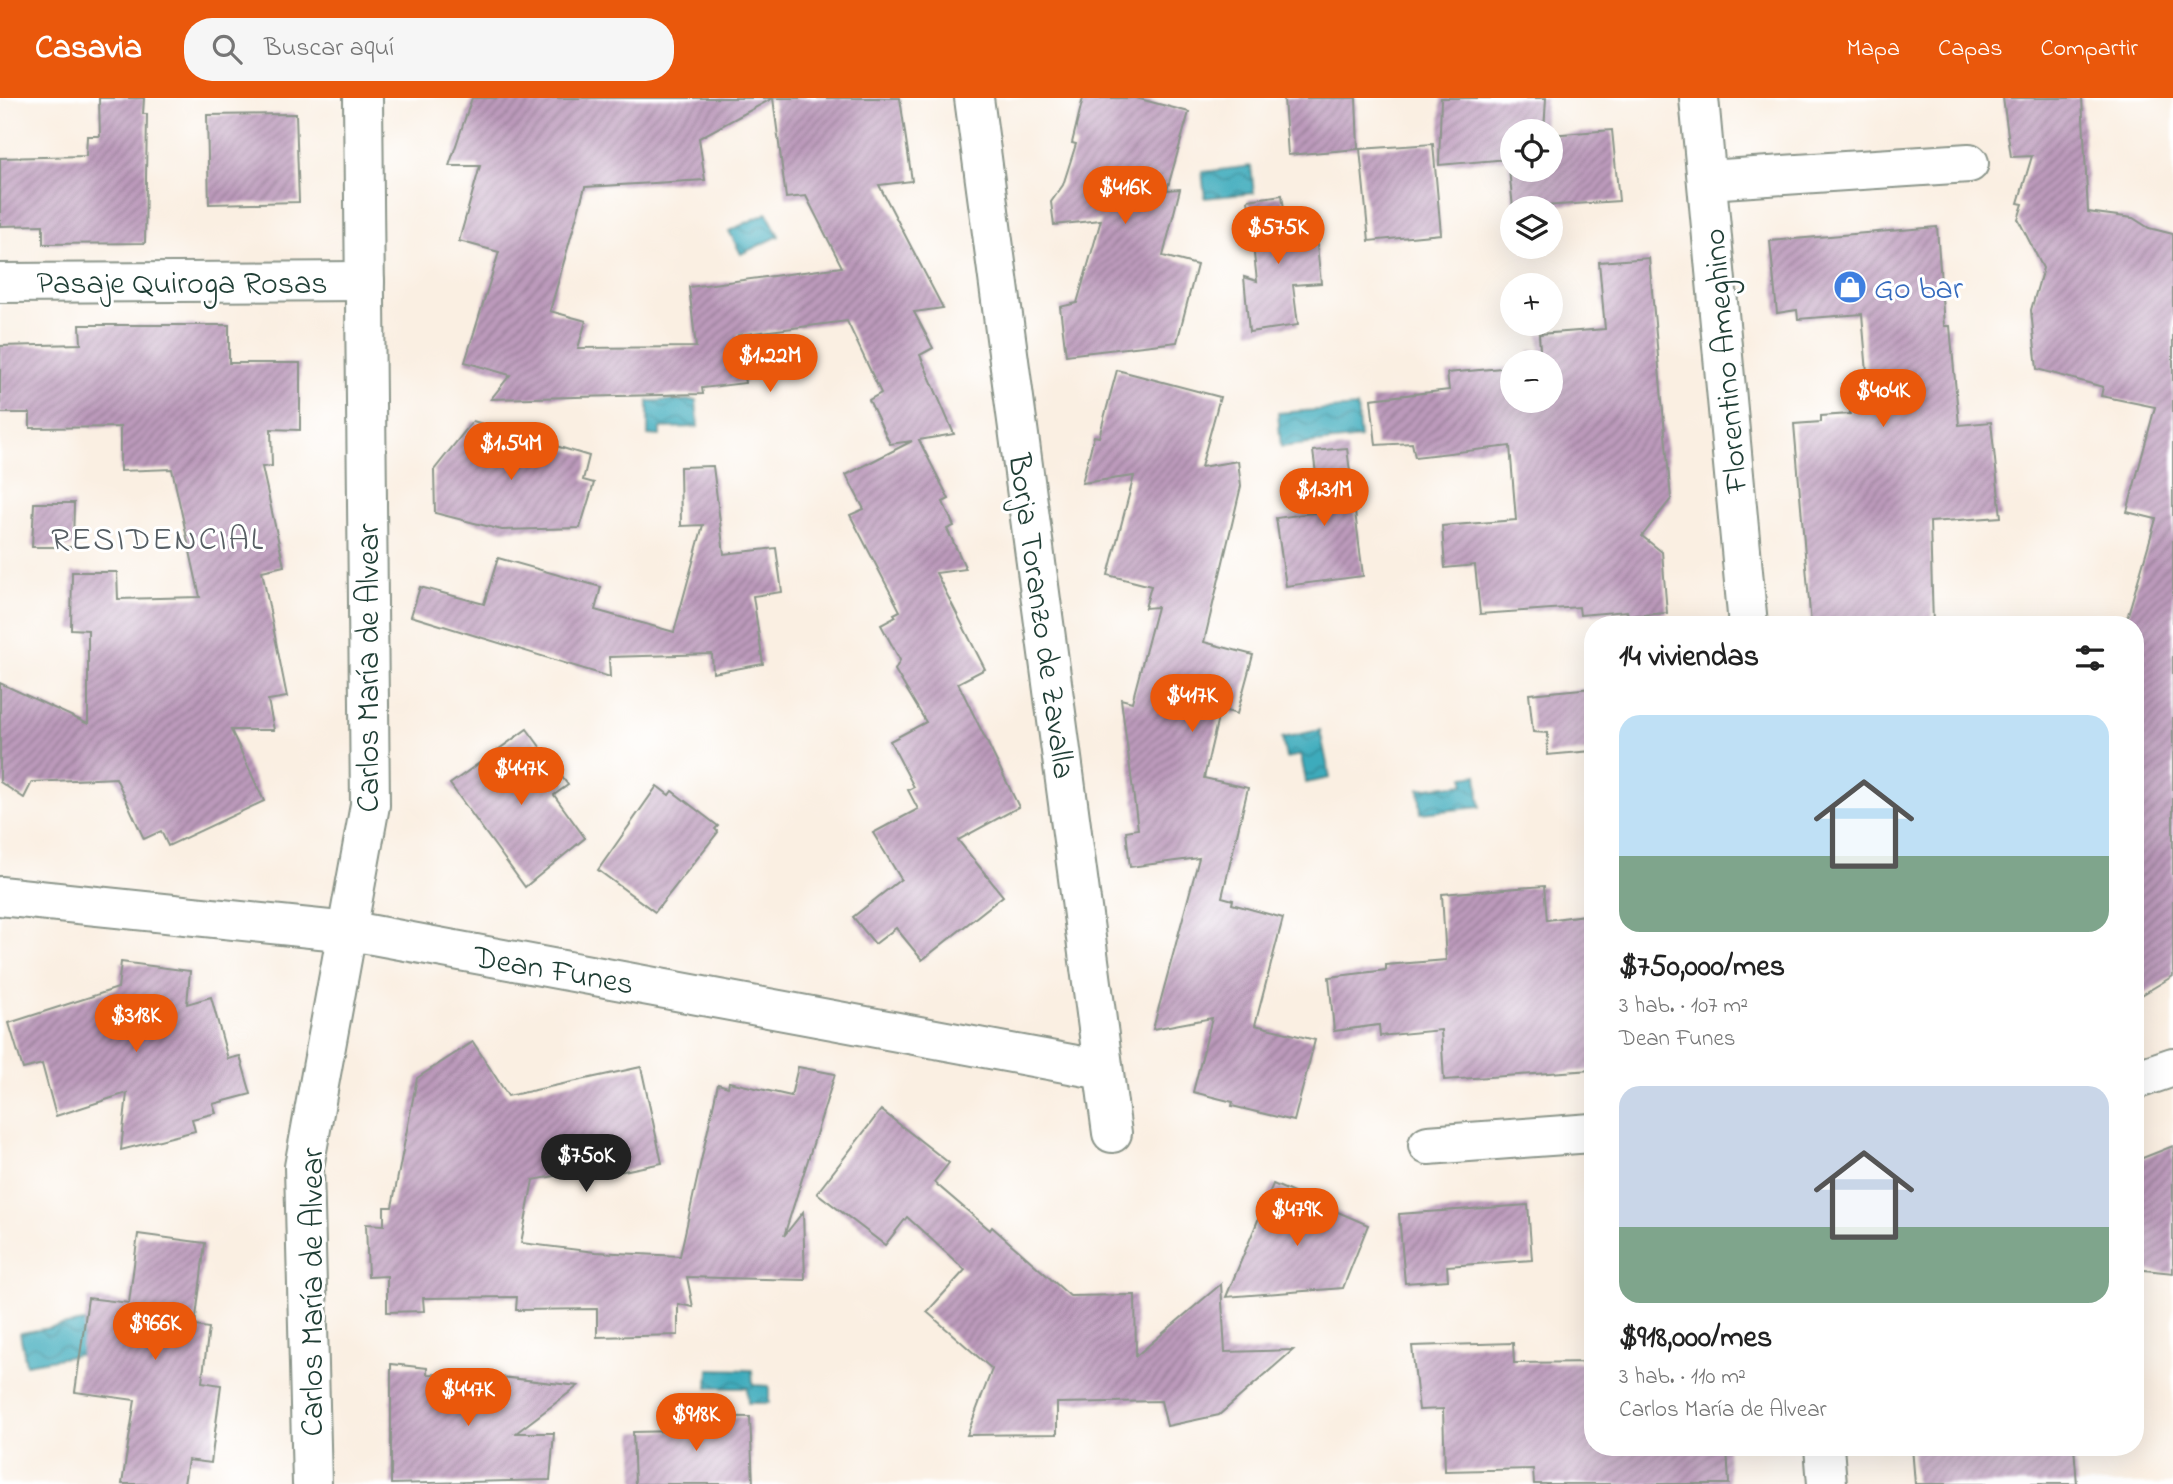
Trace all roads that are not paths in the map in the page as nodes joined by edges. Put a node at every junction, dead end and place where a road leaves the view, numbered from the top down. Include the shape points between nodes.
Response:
1 (363, 98) edge
2 (974, 98) edge
3 (1699, 98) edge
4 (1969, 163) dead end
5 (1707, 180) junction
6 (365, 281) junction
7 (0, 283) edge
8 (1747, 616) edge
9 (0, 896) edge
10 (347, 932) junction
11 (2173, 1067) edge
12 (1103, 1070) junction
13 (2144, 1077) edge
14 (1112, 1133) dead end
15 (1584, 1134) edge
16 (1428, 1145) dead end
17 (1825, 1456) edge
18 (312, 1484) edge
19 (1827, 1484) edge

1 - 6 street, Carlos María de Alvear
2 - 12 street, Borja Toranzo de Zavalla
3 - 5 street, Florentino Ameghino
4 - 5 street
5 - 8 street, Florentino Ameghino
6 - 7 street, Pasaje Quiroga Rosas
6 - 10 street, Carlos María de Alvear via 370,805
9 - 10 street, Dean Funes
10 - 12 street, Dean Funes
10 - 18 street, Carlos María de Alvear via 304,1167
11 - 13 street
12 - 14 street, Borja Toranzo de Zavalla
15 - 16 street
17 - 19 street

